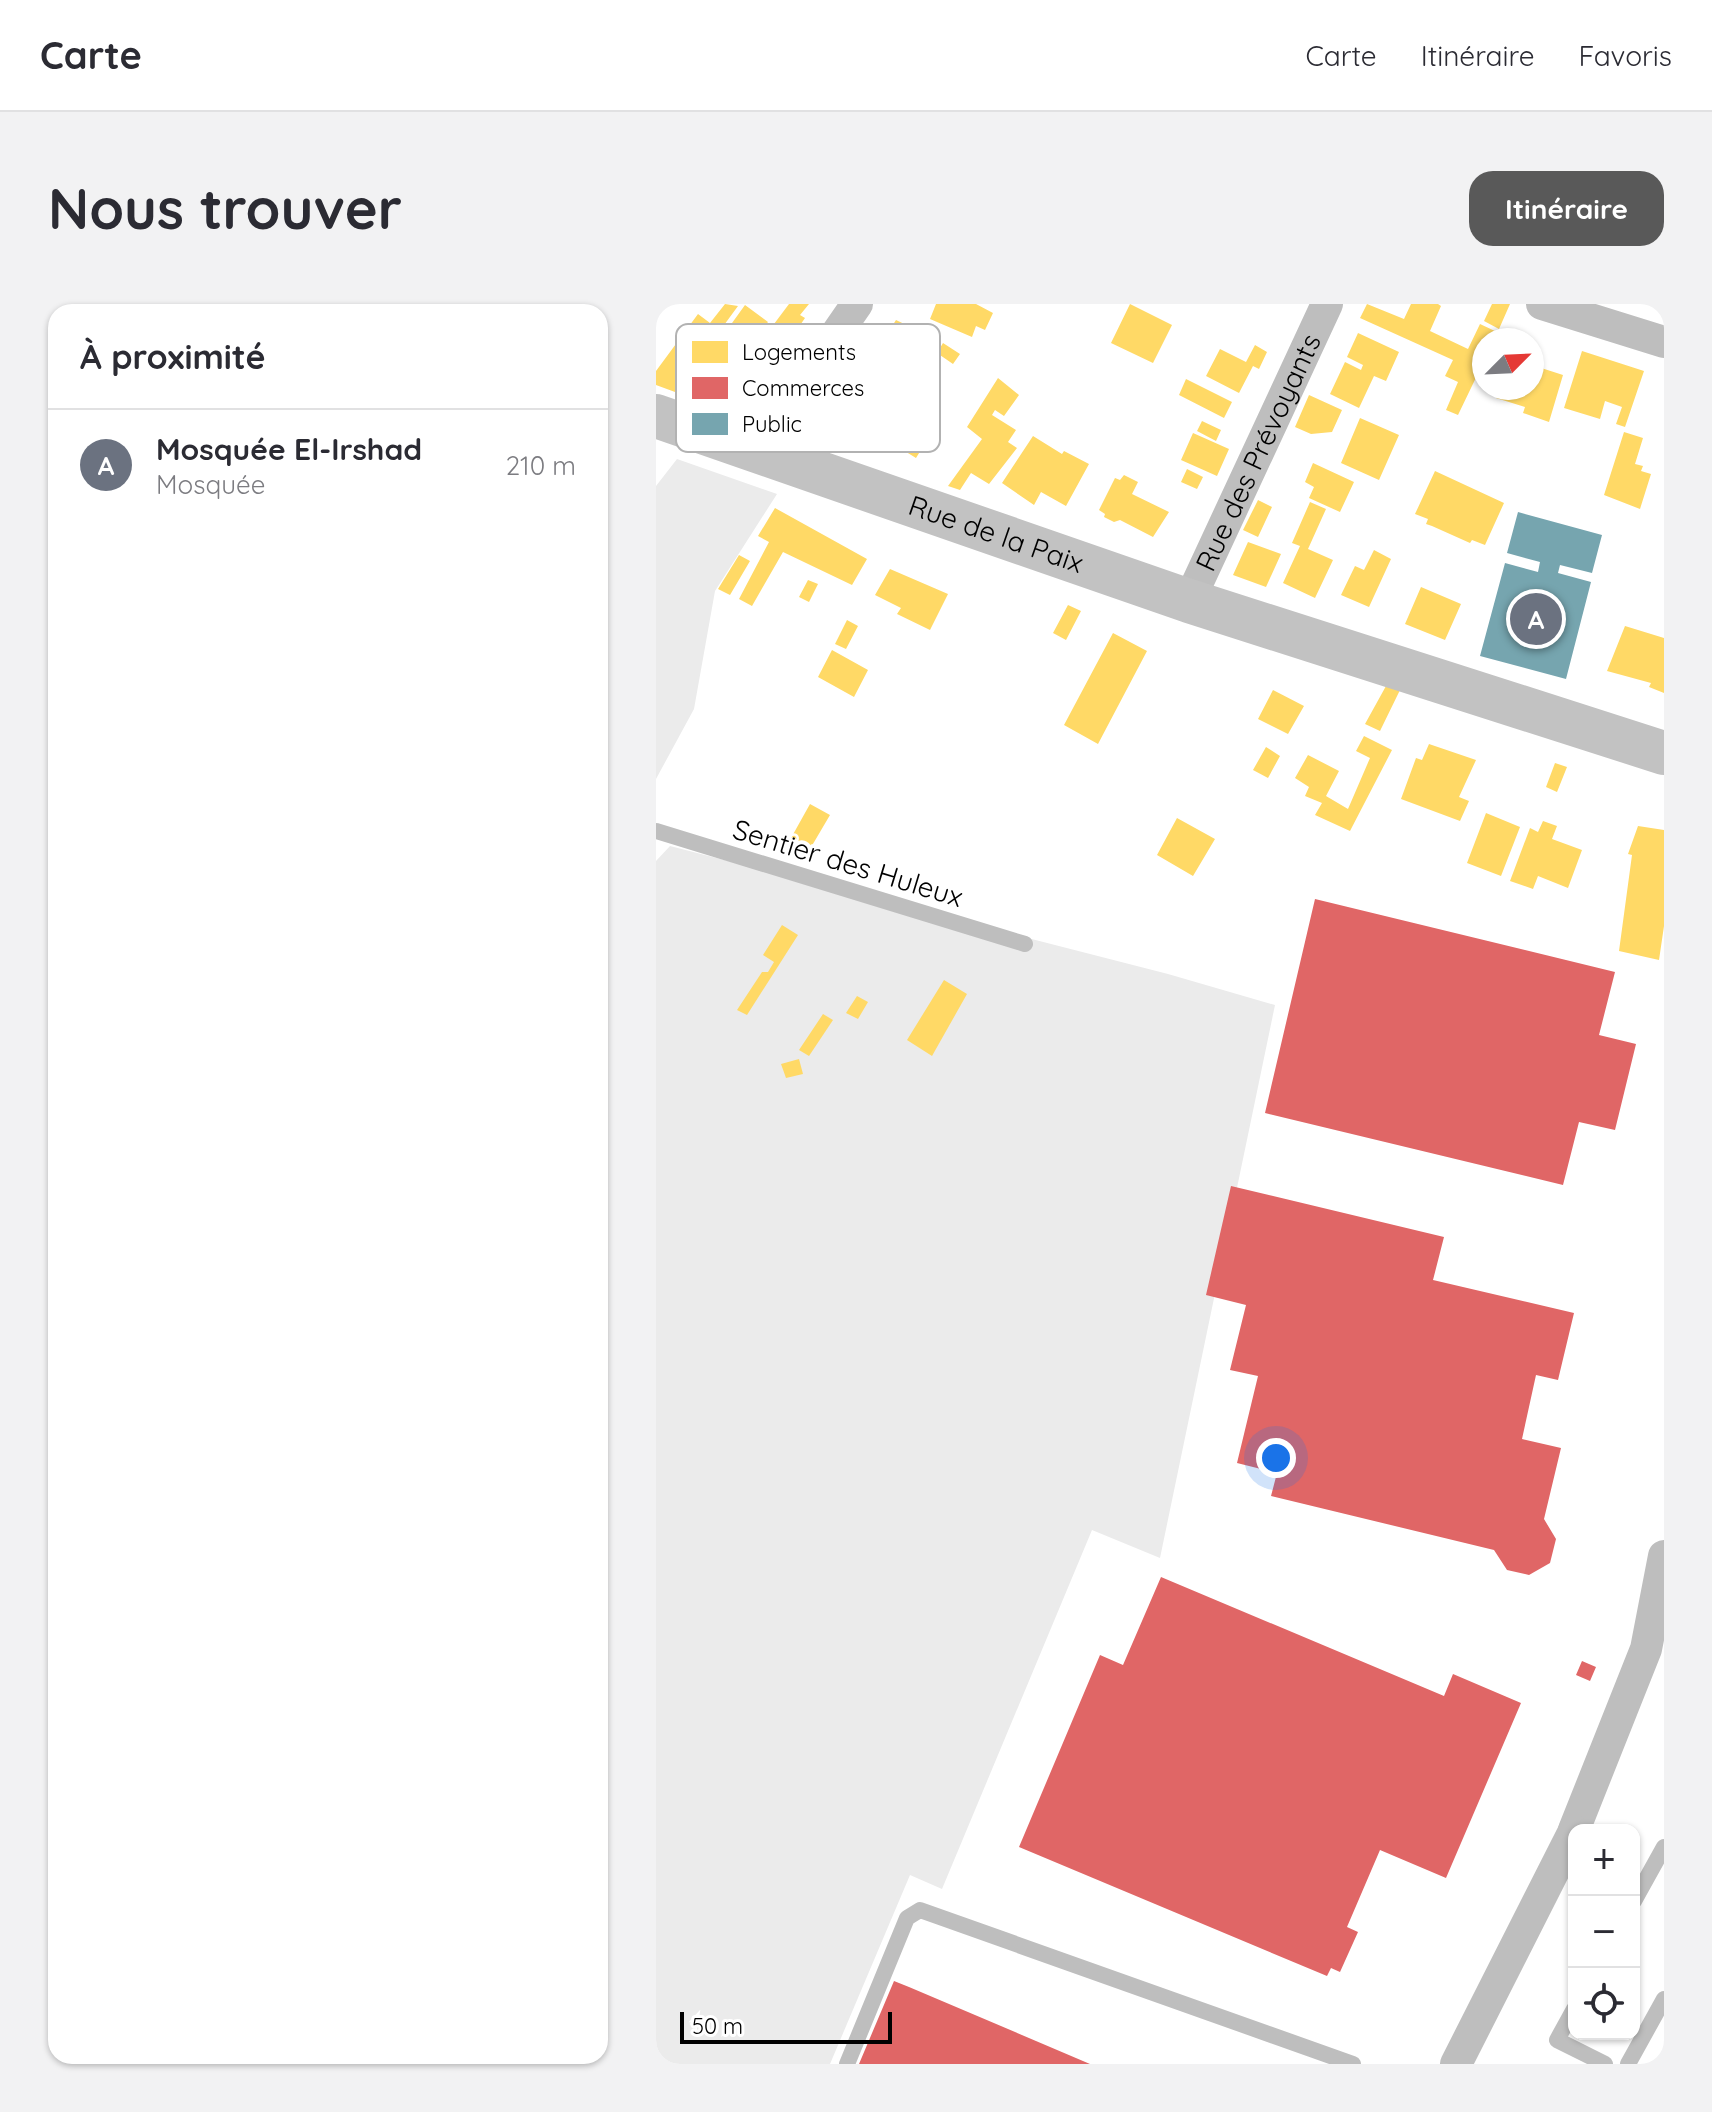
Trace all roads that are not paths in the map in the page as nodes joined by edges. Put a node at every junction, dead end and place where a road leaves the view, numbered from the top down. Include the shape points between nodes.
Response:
1 (857, 304) edge
2 (1327, 304) edge
3 (1542, 304) edge
4 (843, 324) edge
5 (1664, 342) edge
6 (656, 416) edge
7 (676, 424) edge
8 (754, 453) edge
9 (1189, 601) junction
10 (1664, 753) edge
11 (656, 831) edge
12 (1025, 944) dead end
13 (1664, 1556) edge
14 (1655, 1650) edge
15 (1577, 1824) edge
16 (1568, 1842) edge
17 (1664, 1847) edge
18 (1637, 1896) edge
19 (1664, 1999) edge
20 (1568, 2020) edge
21 (847, 2064) edge
22 (1353, 2064) edge
23 (1456, 2064) edge
24 (1605, 2064) edge
25 (1628, 2064) edge

1 - 4 street
2 - 9 street, Rue des Prévoyants
3 - 5 street
6 - 7 street, Rue de la Paix
8 - 9 street, Rue de la Paix
9 - 10 street, Rue de la Paix
11 - 12 lane, Sentier des Huleux
13 - 14 street
14 - 15 street
16 - 23 street
17 - 18 lane
19 - 25 lane
20 - 24 lane via 1557,2040
21 - 22 lane via 907,1918 920,1910

